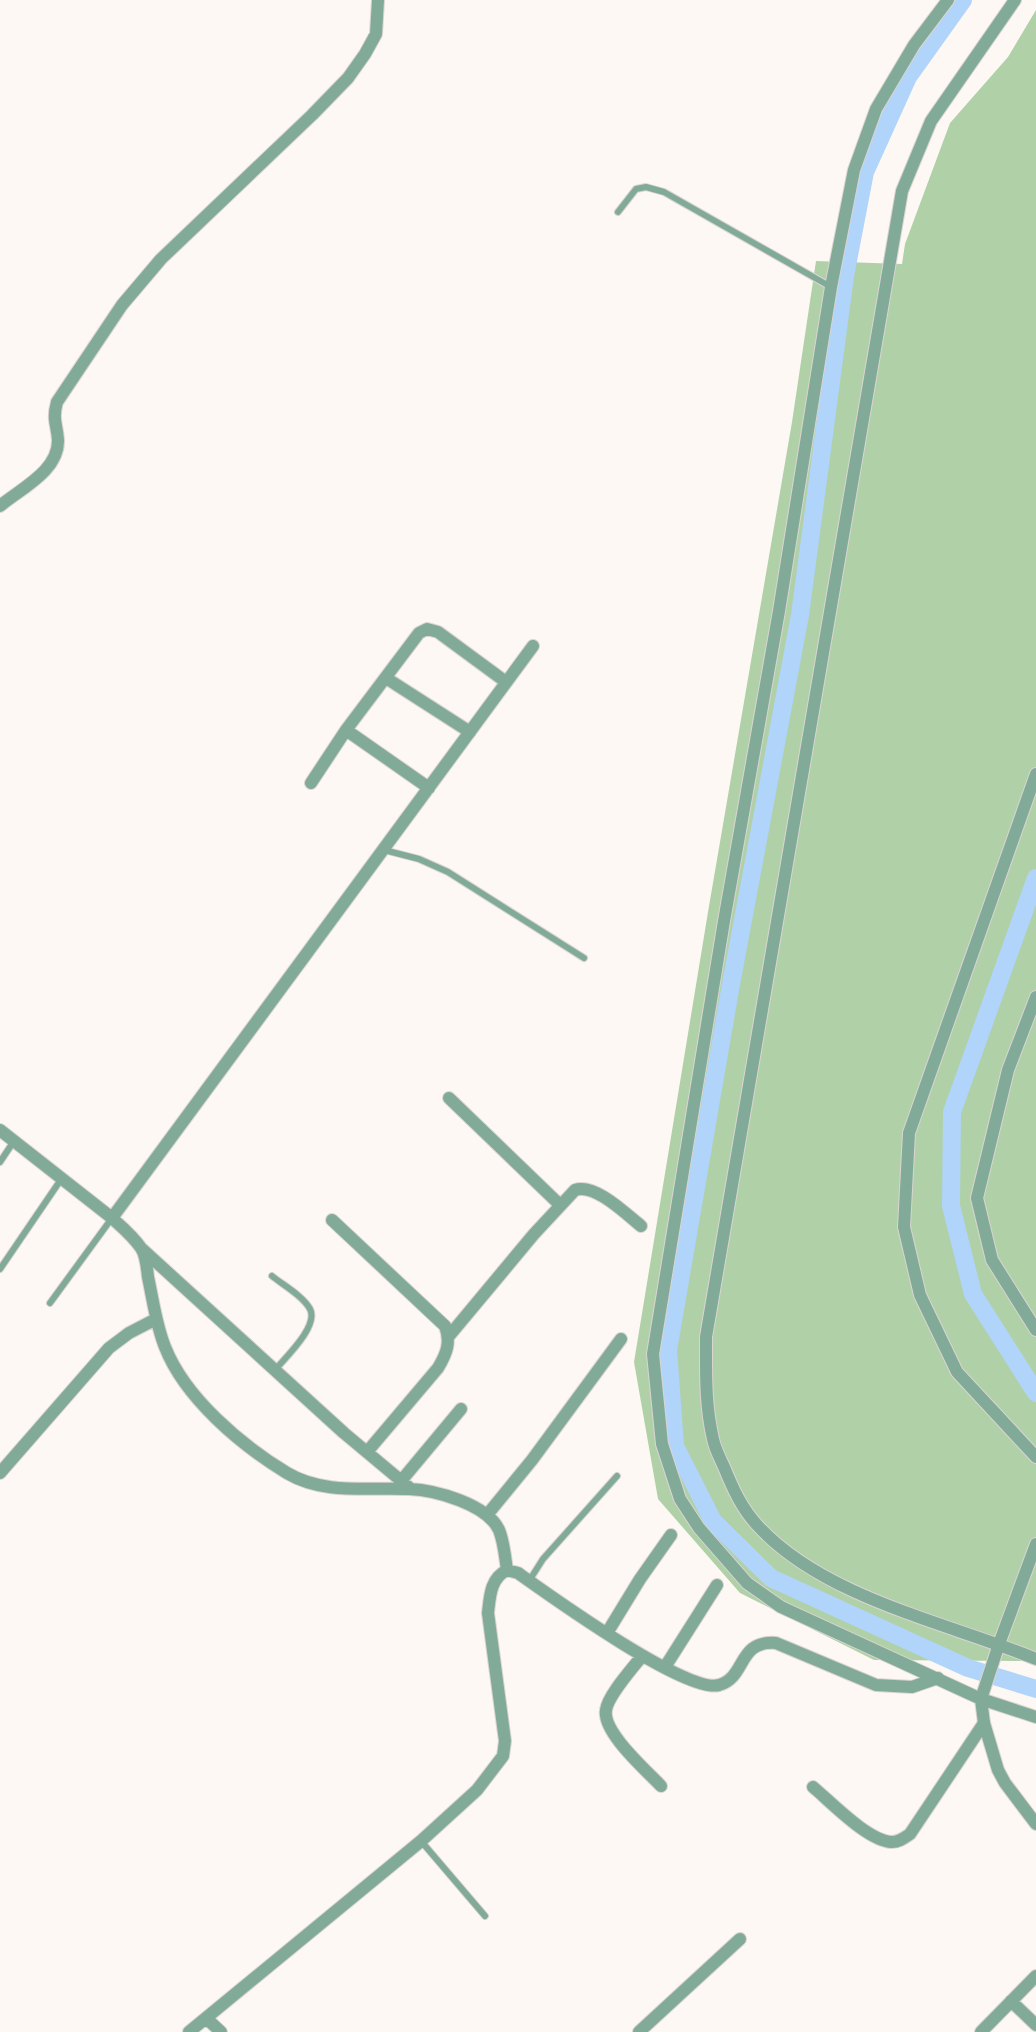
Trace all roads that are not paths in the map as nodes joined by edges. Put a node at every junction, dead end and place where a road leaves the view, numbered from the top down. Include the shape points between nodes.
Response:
1 (378, 0) edge
2 (948, 0) edge
3 (1015, 0) edge
4 (618, 212) dead end
5 (831, 287) junction
6 (0, 506) edge
7 (533, 646) dead end
8 (386, 678) junction
9 (506, 682) junction
10 (346, 730) junction
11 (470, 732) junction
12 (1036, 774) edge
13 (311, 783) dead end
14 (429, 788) junction
15 (384, 850) junction
16 (584, 958) dead end
17 (1036, 997) edge
18 (449, 1098) dead end
19 (0, 1130) edge
20 (14, 1141) junction
21 (0, 1162) edge
22 (62, 1178) junction
23 (560, 1204) junction
24 (112, 1218) junction
25 (332, 1220) dead end
26 (641, 1226) dead end
27 (142, 1249) junction
28 (0, 1269) edge
29 (272, 1276) dead end
30 (50, 1303) dead end
31 (156, 1319) junction
32 (1036, 1330) edge
33 (449, 1336) junction
34 (621, 1339) dead end
35 (275, 1370) junction
36 (461, 1409) dead end
37 (367, 1452) junction
38 (1036, 1457) edge
39 (0, 1474) edge
40 (617, 1476) dead end
41 (406, 1485) junction
42 (487, 1515) junction
43 (671, 1535) dead end
44 (1036, 1544) edge
45 (507, 1570) junction
46 (529, 1581) junction
47 (716, 1585) dead end
48 (607, 1633) junction
49 (998, 1648) junction
50 (642, 1656) junction
51 (1036, 1659) edge
52 (665, 1667) junction
53 (938, 1678) junction
54 (983, 1694) junction
55 (1036, 1717) edge
56 (984, 1723) junction
57 (661, 1786) dead end
58 (813, 1787) dead end
59 (1036, 1824) edge
60 (421, 1841) junction
61 (485, 1916) dead end
62 (740, 1939) dead end
63 (1036, 1976) edge
64 (1011, 2001) junction
65 (206, 2018) junction
66 (1036, 2025) edge
67 (189, 2032) edge
68 (220, 2032) edge
69 (639, 2032) edge
70 (981, 2032) edge

1 - 6 street via 376,34 348,78 161,259 122,305 57,402 53,416 58,440 56,454 50,464
2 - 5 street via 914,45 876,110 854,170
3 - 49 street via 931,121 902,191 706,1337 705,1393 713,1440 736,1496 757,1526 788,1553 811,1570 907,1613
4 - 5 lane via 636,189 646,187 664,192
5 - 53 street via 653,1354 662,1444 680,1499 711,1542 747,1583 781,1607
7 - 9 street
8 - 9 street via 412,640 427,629 438,632
8 - 10 street
8 - 11 street
9 - 11 street
10 - 13 street
10 - 14 street
11 - 14 street
12 - 38 street via 909,1132 904,1226 920,1295 958,1372
14 - 15 street
15 - 16 lane via 419,858 448,872
15 - 24 street
17 - 32 street via 1008,1070 977,1198 992,1260
18 - 23 street
19 - 20 street
20 - 21 lane
20 - 22 street
22 - 24 street
22 - 28 lane
23 - 26 street via 575,1190 588,1189 606,1198
23 - 33 street
24 - 27 street
24 - 30 lane
25 - 33 street via 445,1326
27 - 31 street
27 - 35 street
29 - 35 lane via 301,1299 310,1309 312,1319 306,1332
31 - 39 street via 109,1348
31 - 41 street via 165,1348 187,1384 224,1426 259,1456 290,1475 328,1487 360,1490
33 - 37 street via 445,1357 438,1368
34 - 42 street
35 - 37 street
36 - 41 street
37 - 41 street
40 - 46 lane via 543,1559
41 - 42 street via 470,1503
42 - 45 street via 498,1528
43 - 48 street
44 - 49 street
45 - 46 street
45 - 60 street via 497,1576 490,1593 488,1613 505,1741 503,1756 477,1790
46 - 48 street
47 - 52 street
48 - 50 street
49 - 51 street
49 - 54 street
50 - 52 street
50 - 57 street via 611,1699 606,1709 606,1720 612,1732
52 - 53 street via 697,1683 720,1685 730,1679 754,1646 763,1642 776,1643 876,1685 912,1687
53 - 54 street
54 - 55 street
54 - 56 street
56 - 58 street via 910,1834 902,1840 879,1839
56 - 59 street via 998,1770
60 - 61 lane
60 - 65 street
62 - 69 street
63 - 64 street
64 - 66 street
64 - 70 street
65 - 67 street
65 - 68 street

